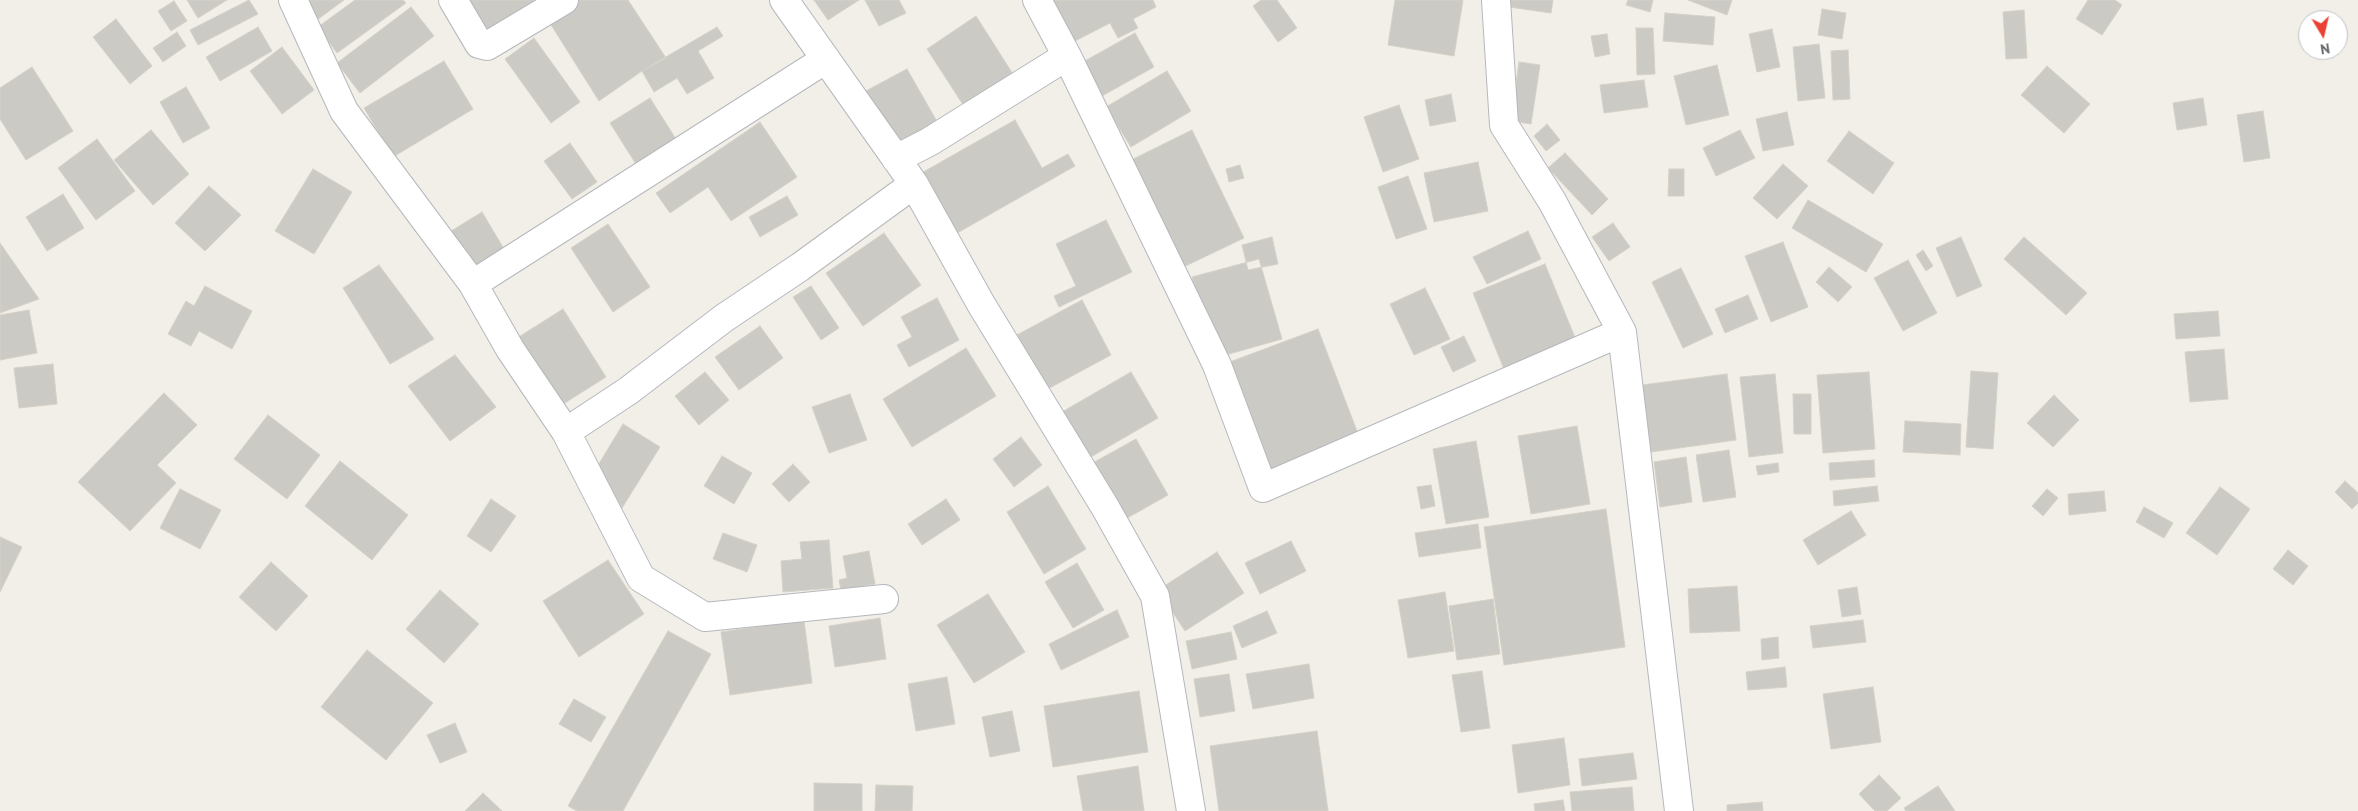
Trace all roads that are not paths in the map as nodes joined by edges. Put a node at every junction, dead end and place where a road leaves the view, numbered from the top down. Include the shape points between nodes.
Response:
1 (292, 0) edge
2 (453, 0) edge
3 (564, 0) edge
4 (784, 0) edge
5 (1037, 0) edge
6 (1496, 0) edge
7 (1067, 56) junction
8 (826, 59) junction
9 (896, 159) junction
10 (914, 184) junction
11 (473, 284) junction
12 (1622, 332) junction
13 (566, 432) junction
14 (884, 599) dead end
15 (1191, 811) edge
16 (1679, 811) edge

1 - 11 street via 344,111
2 - 3 street via 479,44 487,46
4 - 8 street
5 - 7 street
6 - 12 street via 1504,125 1552,201
7 - 9 street
7 - 12 street via 1217,365 1263,488
8 - 9 street
8 - 11 street
9 - 10 street
10 - 13 street via 724,318 628,391
10 - 15 street via 981,304 1105,507 1155,596
11 - 13 street via 510,348
12 - 16 street
13 - 14 street via 641,578 705,617

